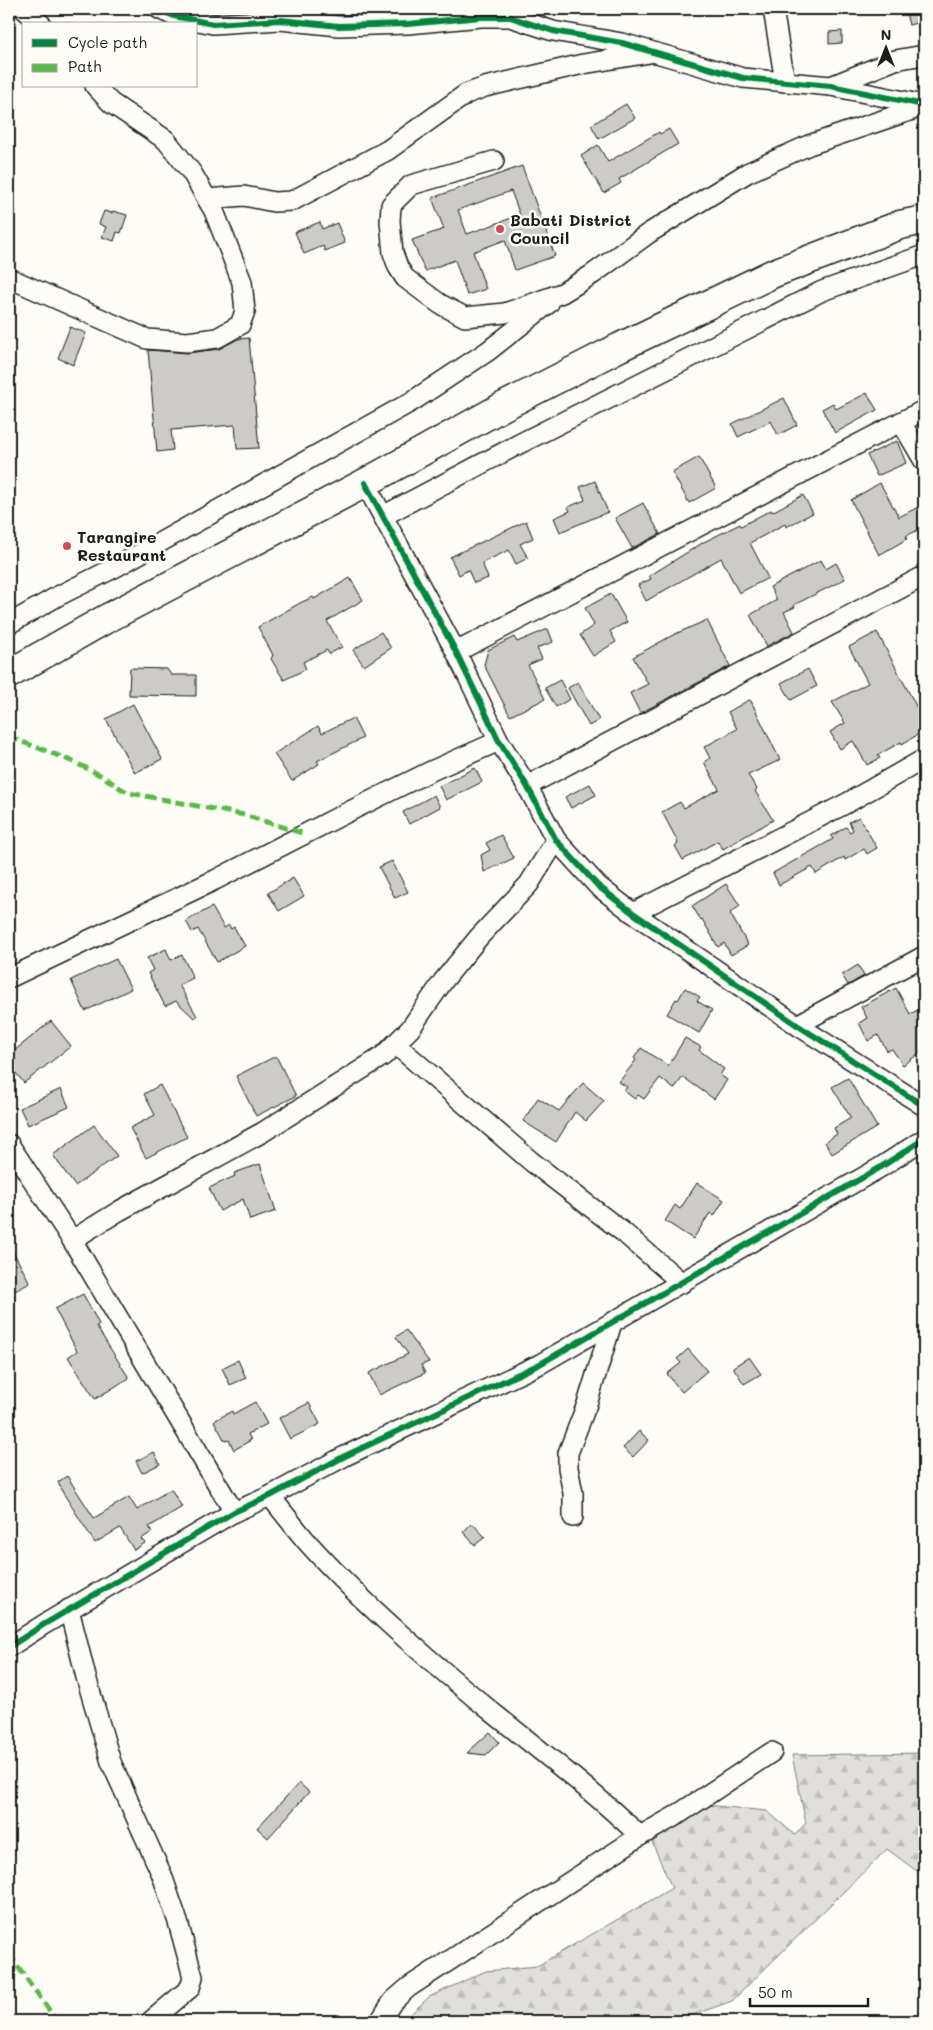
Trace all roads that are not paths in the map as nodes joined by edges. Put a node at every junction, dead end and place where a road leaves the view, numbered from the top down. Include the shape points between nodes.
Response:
1 (24, 9) edge
2 (159, 9) edge
3 (773, 9) edge
4 (510, 13) edge
5 (228, 16) edge
6 (39, 22) edge
7 (656, 52) junction
8 (924, 55) edge
9 (785, 82) junction
10 (831, 86) junction
11 (96, 88) edge
12 (924, 106) edge
13 (494, 161) dead end
14 (207, 199) junction
15 (924, 220) edge
16 (924, 255) edge
17 (9, 278) edge
18 (562, 293) junction
19 (924, 410) edge
20 (901, 422) junction
21 (924, 461) edge
22 (365, 483) junction
23 (383, 516) junction
24 (924, 576) edge
25 (9, 624) edge
26 (456, 652) junction
27 (9, 674) edge
28 (499, 741) junction
29 (924, 759) edge
30 (527, 786) junction
31 (556, 840) junction
32 (633, 912) junction
33 (924, 956) edge
34 (9, 978) edge
35 (797, 1026) junction
36 (396, 1044) junction
37 (924, 1106) edge
38 (924, 1139) edge
39 (9, 1144) edge
40 (72, 1240) junction
41 (682, 1283) junction
42 (612, 1323) junction
43 (270, 1496) junction
44 (234, 1512) junction
45 (573, 1516) dead end
46 (69, 1609) junction
47 (9, 1647) edge
48 (772, 1752) dead end
49 (640, 1836) junction
50 (151, 2021) edge
51 (380, 2021) edge

1 - 6 street
2 - 5 street via 174,16 213,24
3 - 9 street
4 - 5 street via 408,24 339,26
4 - 7 street via 553,31
7 - 9 street via 743,78
7 - 14 street via 583,64 466,94 388,150 292,200 274,202 244,196
8 - 10 street via 895,60
9 - 10 street
10 - 12 street
11 - 14 street via 111,104 166,140 192,173
12 - 18 street via 809,145 747,173 649,233
13 - 18 street via 424,180 411,185 399,196 391,205 390,221 393,254 398,267 405,278 440,304 465,317 505,314
14 - 17 street via 242,282 245,311 240,326 217,338 186,342 147,339
15 - 22 highway via 900,225 774,273 504,406
16 - 23 street via 822,291 521,442
18 - 25 street via 488,351 411,402
19 - 20 street
20 - 21 street
20 - 26 street
22 - 23 street
22 - 27 highway via 104,620
23 - 26 street
24 - 30 street
26 - 28 street
28 - 30 street
28 - 34 street via 430,771 215,880
29 - 32 street via 847,803
30 - 31 street
31 - 32 street via 598,886
31 - 36 street via 529,884 479,937
32 - 35 street
33 - 35 street
35 - 37 street
36 - 40 street via 383,1056 264,1132
36 - 41 street via 532,1162 623,1232
38 - 41 street
39 - 40 street
40 - 44 street
41 - 42 street
42 - 43 street via 540,1364 345,1456
42 - 45 street via 568,1453
43 - 44 street
43 - 49 street via 308,1543 358,1593 427,1656
44 - 46 street
46 - 47 street
46 - 50 street via 108,1753 162,1875 193,1977 190,1988
48 - 49 street via 678,1815
49 - 51 street via 409,1987 393,2001

